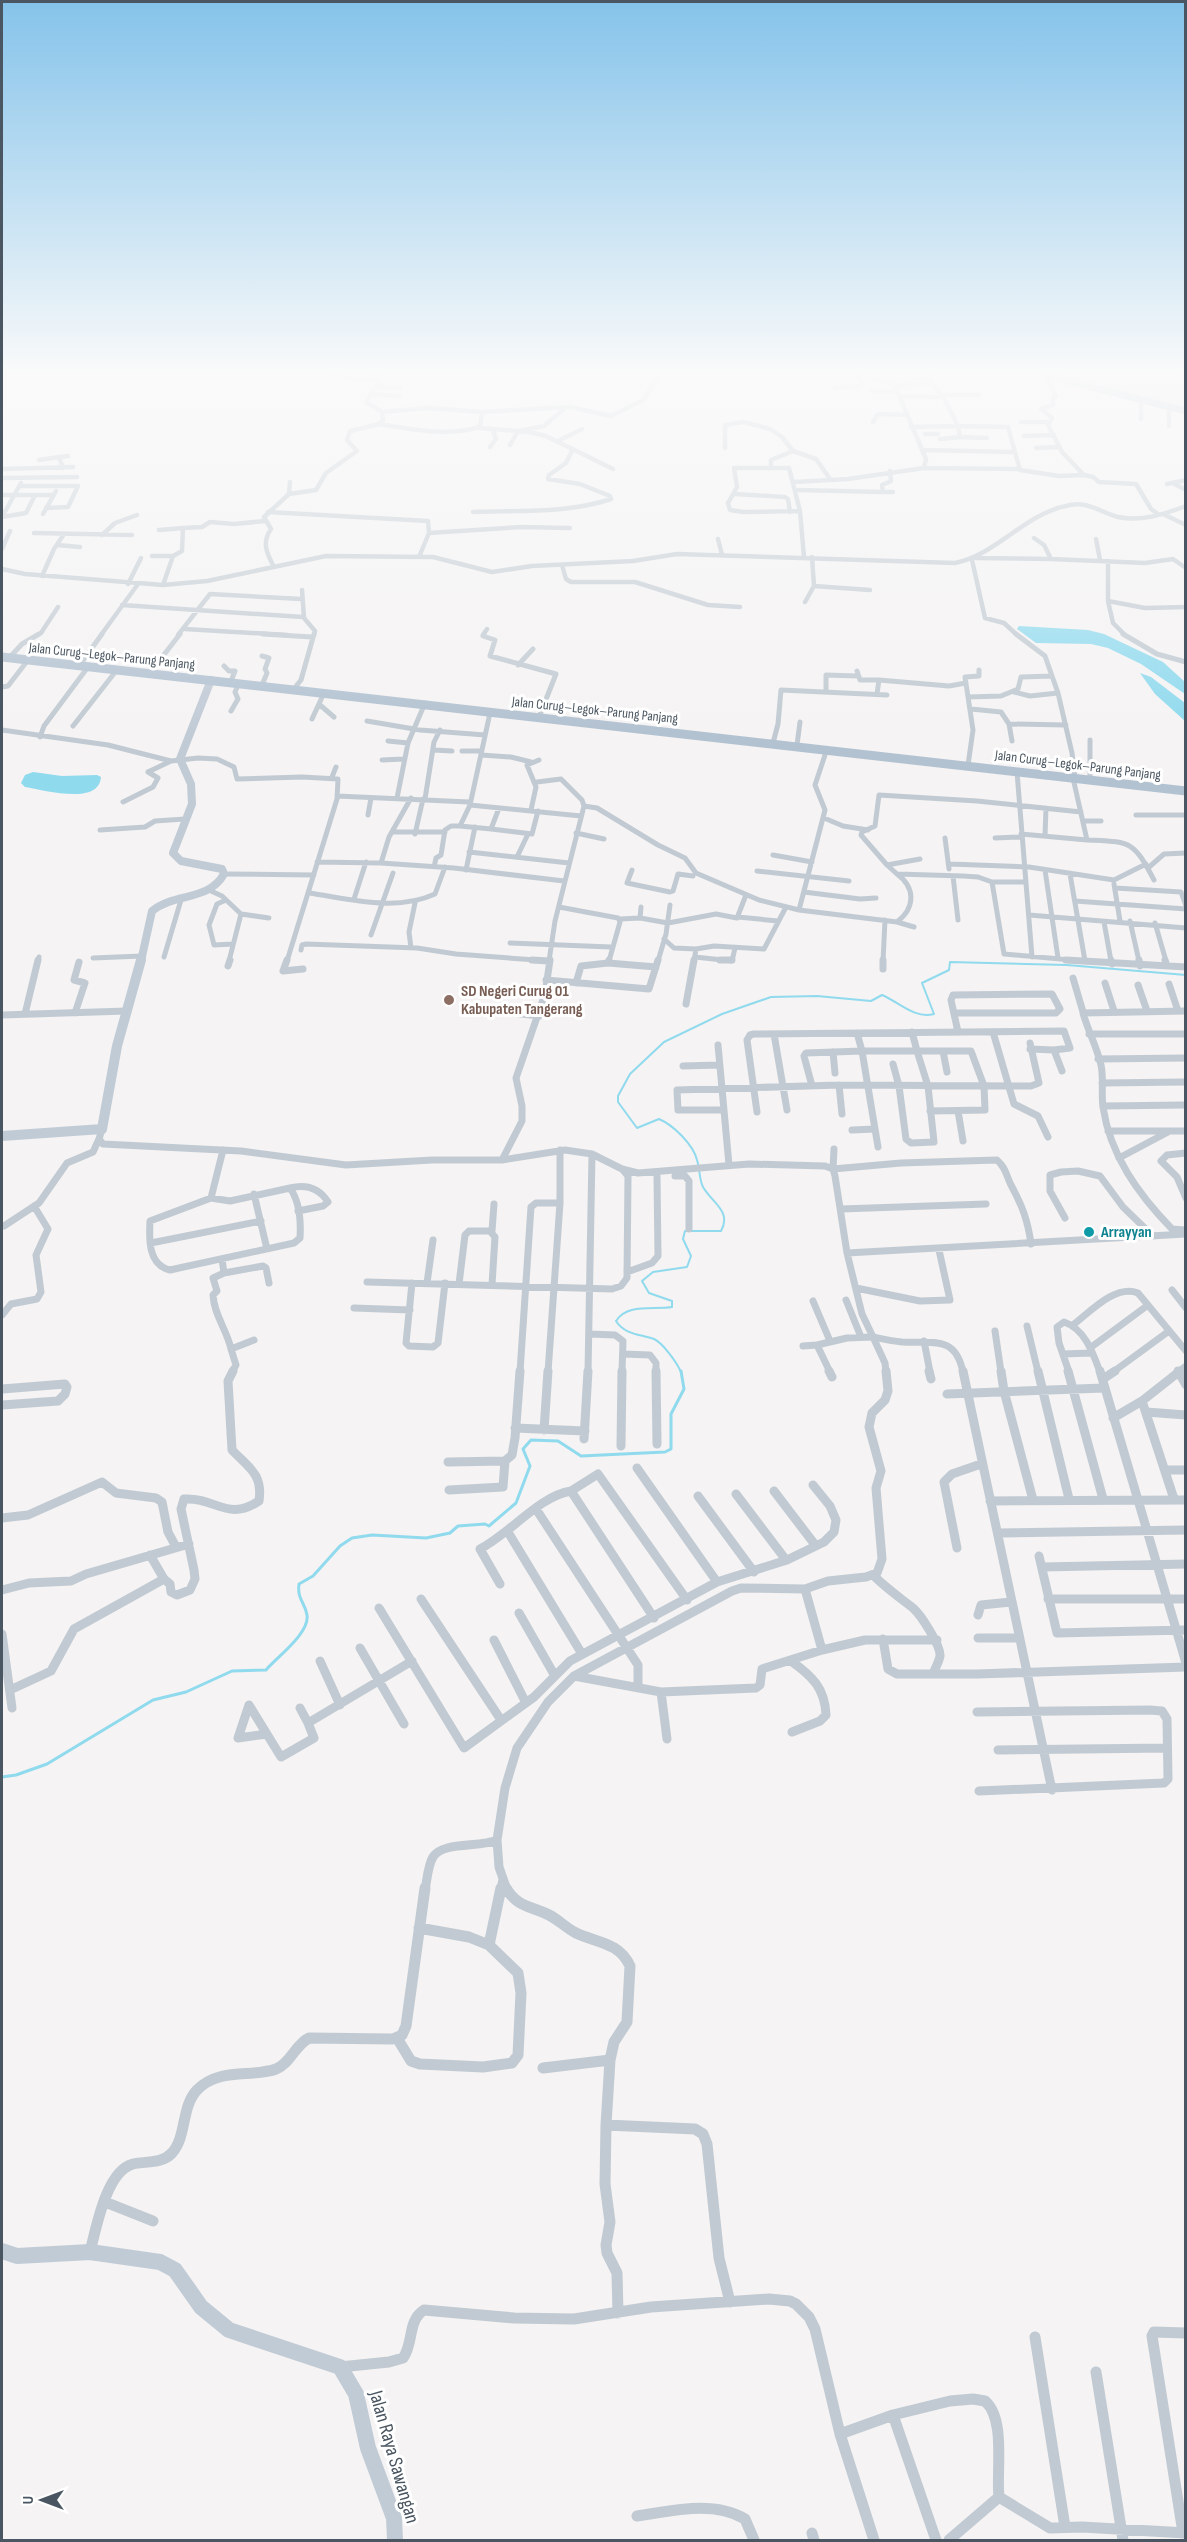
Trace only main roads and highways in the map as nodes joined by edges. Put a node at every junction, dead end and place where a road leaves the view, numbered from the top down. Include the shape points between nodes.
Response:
1 (5, 658) edge
2 (1185, 791) edge

1 - 2 main road, Jalan Curug–Legok–Parung Panjang

